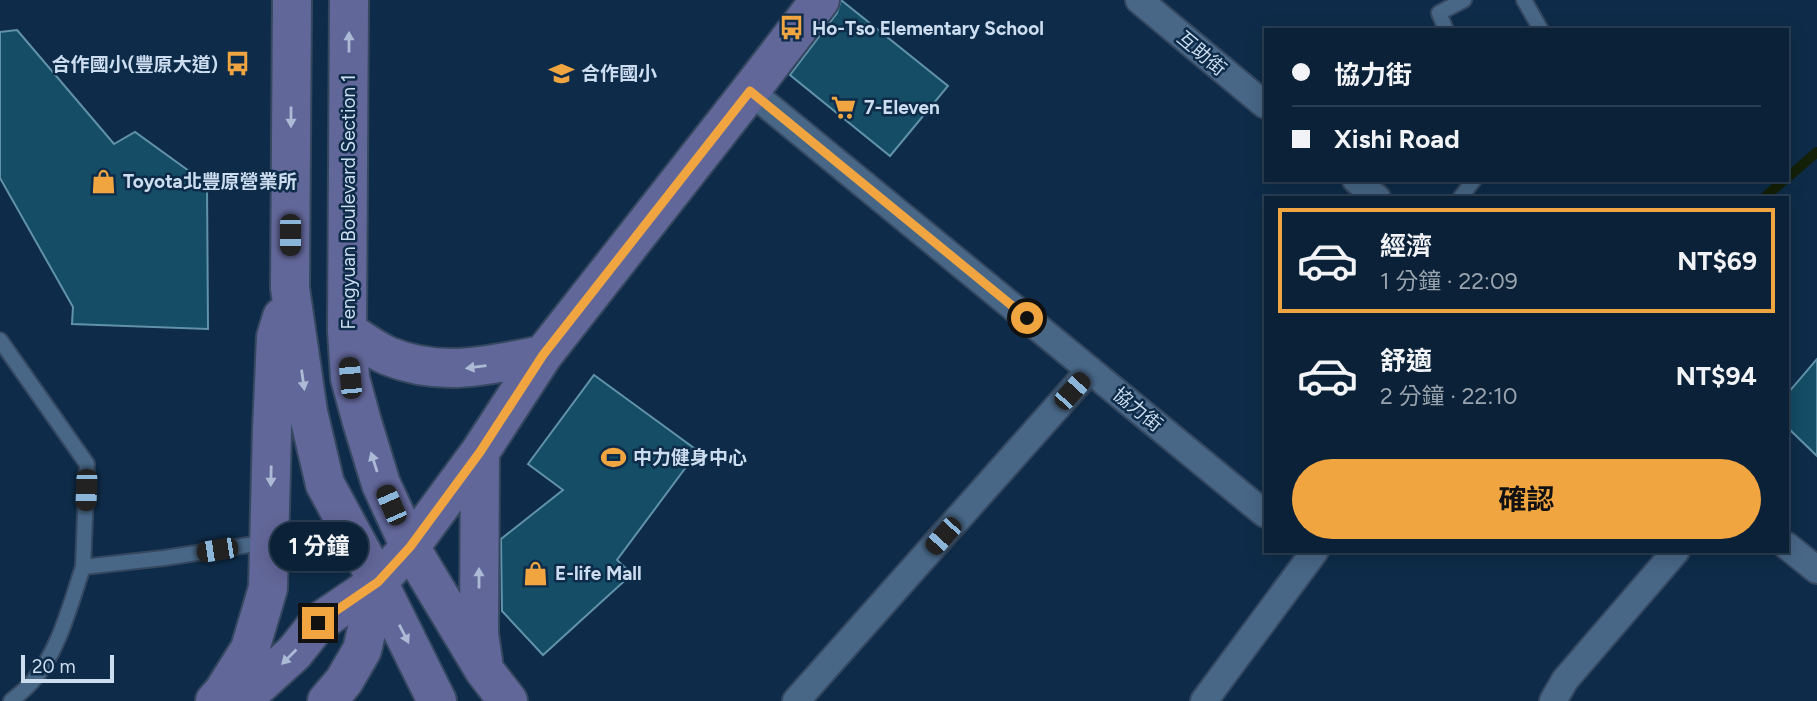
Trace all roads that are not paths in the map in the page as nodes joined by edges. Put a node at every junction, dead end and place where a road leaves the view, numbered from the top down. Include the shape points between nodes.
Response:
1 (292, 0) edge
2 (349, 0) edge
3 (820, 0) edge
4 (1139, 0) edge
5 (1464, 0) edge
6 (1524, 0) edge
7 (1445, 28) edge
8 (1540, 28) edge
9 (750, 91) junction
10 (1264, 104) edge
11 (1358, 182) edge
12 (1472, 182) edge
13 (1375, 196) edge
14 (1462, 196) edge
15 (290, 288) junction
16 (346, 331) junction
17 (0, 340) edge
18 (543, 355) junction
19 (1090, 370) junction
20 (480, 452) junction
21 (1264, 513) edge
22 (270, 541) junction
23 (410, 547) junction
24 (1789, 548) edge
25 (1312, 553) edge
26 (1674, 553) edge
27 (83, 567) junction
28 (1817, 570) edge
29 (378, 582) junction
30 (485, 670) junction
31 (11, 701) edge
32 (215, 701) edge
33 (240, 701) edge
34 (327, 701) edge
35 (437, 701) edge
36 (508, 701) edge
37 (796, 701) edge
38 (1204, 701) edge
39 (1553, 701) edge

1 -> 15 street
16 -> 2 street, Fengyuan Boulevard Section 1
3 - 9 street
4 - 10 street, 互助街
5 - 7 lane via 1439,13
6 - 8 lane
9 - 18 street
9 - 19 street, 協力街
11 - 13 street
12 - 14 lane
15 -> 22 street via 276,337
15 -> 29 street via 308,412 325,484
18 -> 16 street via 471,369 429,368 387,356
23 -> 16 street, Fengyuan Boulevard Section 1 via 381,484 362,422 350,378
17 - 27 lane via 87,464
18 - 20 street
19 - 21 street, 協力街
19 - 37 street
20 - 23 street
30 -> 20 street via 479,634
22 - 27 lane
22 - 32 street via 268,587 250,649
23 - 29 street
23 - 30 street, Fengyuan Boulevard Section 1
24 - 28 street
25 - 38 street
26 - 39 street via 1565,680
27 - 31 lane via 49,657
29 -> 33 street via 318,623 294,653
29 - 34 street via 362,650
29 -> 35 street
30 - 36 street, Fengyuan Boulevard Section 1

